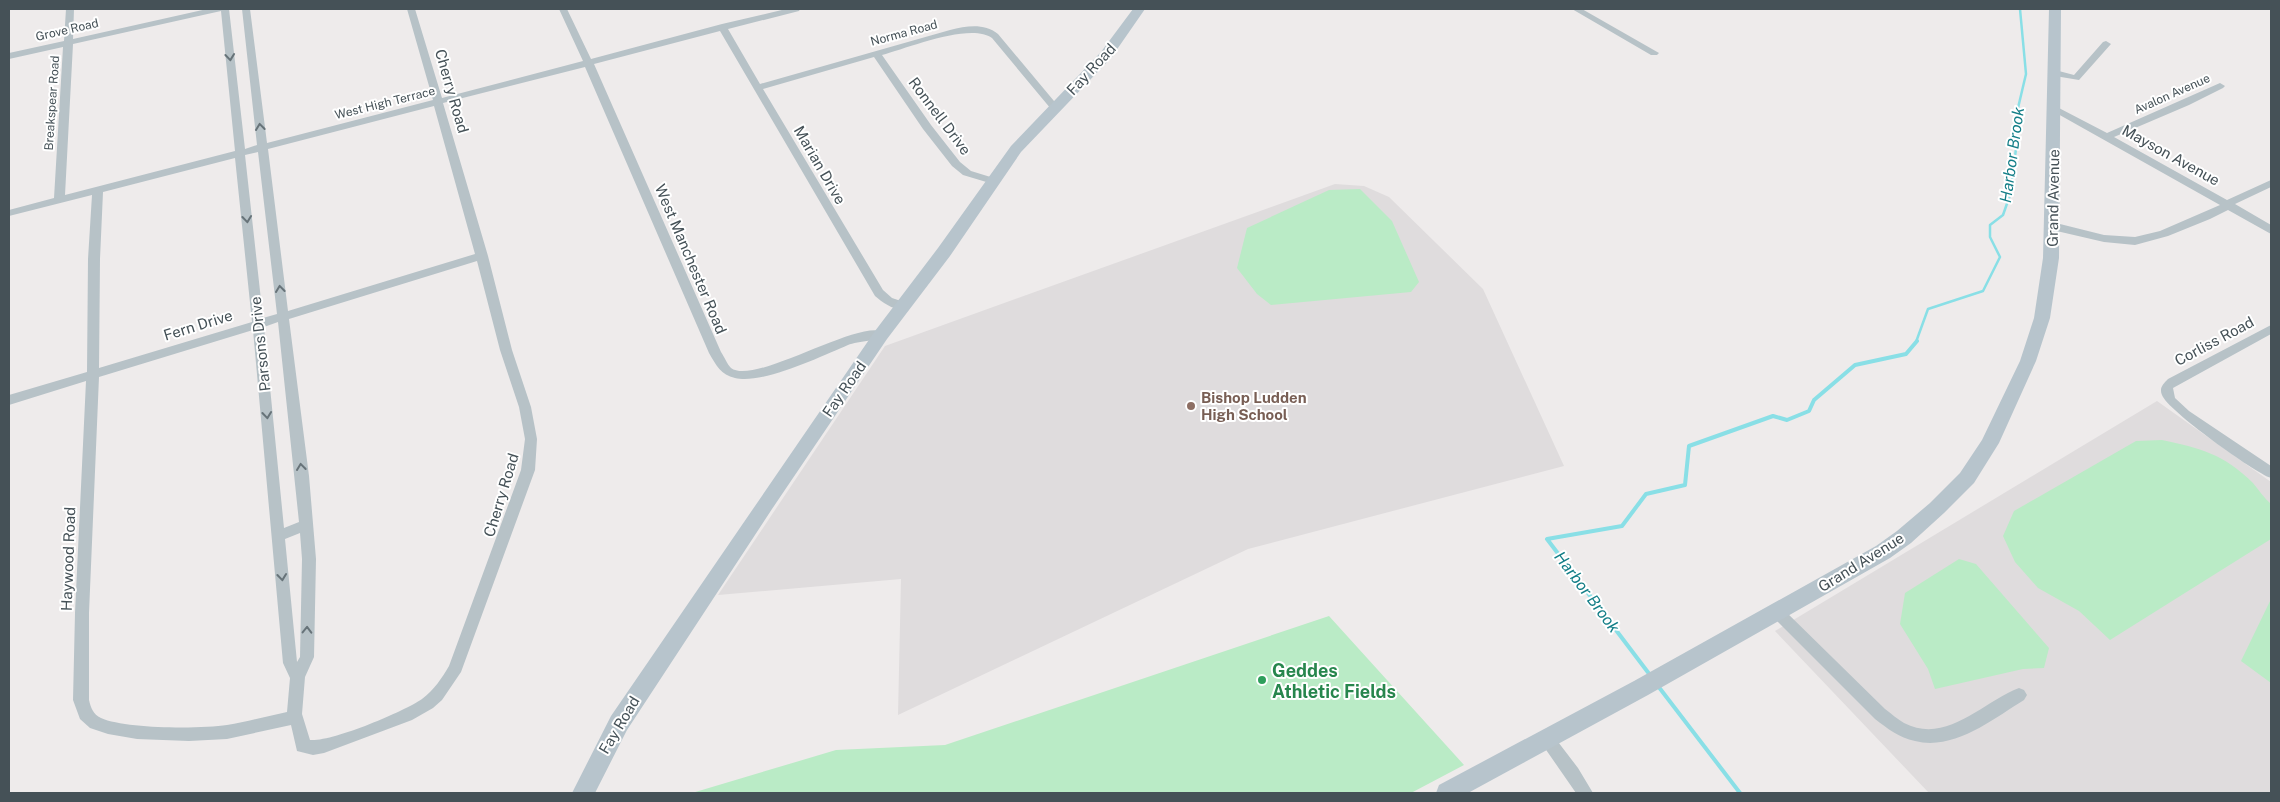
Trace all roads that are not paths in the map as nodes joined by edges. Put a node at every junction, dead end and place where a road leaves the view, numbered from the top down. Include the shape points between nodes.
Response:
1 (70, 9) edge
2 (218, 9) edge
3 (225, 9) edge
4 (246, 9) edge
5 (411, 9) edge
6 (563, 9) edge
7 (795, 9) edge
8 (1139, 9) edge
9 (1576, 9) edge
10 (2055, 9) edge
11 (722, 28) junction
12 (68, 43) junction
13 (2106, 44) dead end
14 (876, 53) junction
15 (1654, 53) dead end
16 (9, 56) edge
17 (588, 63) junction
18 (2055, 73) junction
19 (244, 79) junction
20 (2220, 86) dead end
21 (759, 88) junction
22 (438, 102) junction
23 (1054, 107) junction
24 (2054, 109) junction
25 (2107, 136) junction
26 (263, 147) junction
27 (240, 152) junction
28 (993, 181) junction
29 (2271, 182) edge
30 (98, 190) junction
31 (59, 200) junction
32 (2228, 204) junction
33 (9, 213) edge
34 (2052, 226) junction
35 (2271, 230) edge
36 (482, 256) junction
37 (903, 306) junction
38 (284, 316) junction
39 (258, 324) junction
40 (2271, 329) edge
41 (881, 335) junction
42 (93, 374) junction
43 (9, 400) edge
44 (2271, 473) edge
45 (306, 525) junction
46 (278, 536) junction
47 (1778, 612) junction
48 (298, 677) junction
49 (2019, 695) dead end
50 (294, 717) junction
51 (1547, 739) junction
52 (582, 793) edge
53 (1447, 793) edge
54 (1585, 793) edge

1 - 12 street, Breakspear Road
2 - 12 street, Grove Road
3 -> 19 street, Parsons Drive
4 - 19 street, Parsons Drive
5 - 22 street, Cherry Road
6 - 17 street, West Manchester Road
7 - 11 street, West High Terrace
8 - 23 street, Fay Road via 1106,55
9 - 15 street
10 - 18 street, Grand Avenue
11 - 17 street, West High Terrace
11 - 21 street, Marian Drive
12 - 16 street, Grove Road
12 - 31 street, Breakspear Road
13 - 18 street via 2076,78
14 - 21 street, Norma Road
14 - 23 street, Norma Road via 968,29 987,30
14 - 28 street, Ronnell Drive via 956,164 967,173
17 - 22 street, West High Terrace
17 - 41 street, West Manchester Road via 715,353 730,374 745,376 772,370 853,338
18 - 24 street, Grand Avenue
26 -> 19 street, Parsons Drive
19 - 27 street, Parsons Drive
20 - 25 street, Avalon Avenue
21 - 37 street, Marian Drive via 879,292 888,301
22 - 26 street, West High Terrace
22 - 36 street, Cherry Road
23 - 28 street, Fay Road via 1016,149
24 - 25 street, Mayson Avenue
24 - 34 street, Grand Avenue
25 - 32 street, Mayson Avenue
26 - 27 street, West High Terrace
38 -> 26 street, Parsons Drive
27 - 30 street, West High Terrace
27 -> 39 street, Parsons Drive
28 - 37 street, Fay Road
29 - 32 street
30 - 31 street, West High Terrace
30 - 42 street, Haywood Road
31 - 33 street, West High Terrace
32 - 34 street via 2158,236 2136,241 2115,240
32 - 35 street, Mayson Avenue
34 - 47 street, Grand Avenue via 2046,300 2028,361 1990,443 1967,478 1937,508 1883,552
36 - 38 street, Fern Drive
36 - 50 street, Cherry Road via 506,350 525,407 531,453 515,509 456,667 448,684 427,704 409,715 327,745 303,746 298,719
37 - 41 street, Fay Road
38 - 39 street, Fern Drive
45 -> 38 street, Parsons Drive
39 - 42 street, Fern Drive
39 -> 46 street, Parsons Drive
40 - 44 street, Corliss Road via 2167,387 2171,401 2185,414
41 - 52 street, Fay Road via 619,723
42 - 43 street, Fern Drive
42 - 50 street, Haywood Road via 82,613 81,700 85,714 96,723 137,732 189,734 227,732
45 - 46 street
48 -> 45 street, Parsons Drive via 307,657 309,559
46 -> 48 street, Parsons Drive via 290,663
47 - 49 street via 1880,714 1899,728 1916,734 1932,737 1959,730
47 - 51 street, Grand Avenue
48 - 50 street, Parsons Drive
51 - 53 street, Grand Avenue
51 - 54 street

